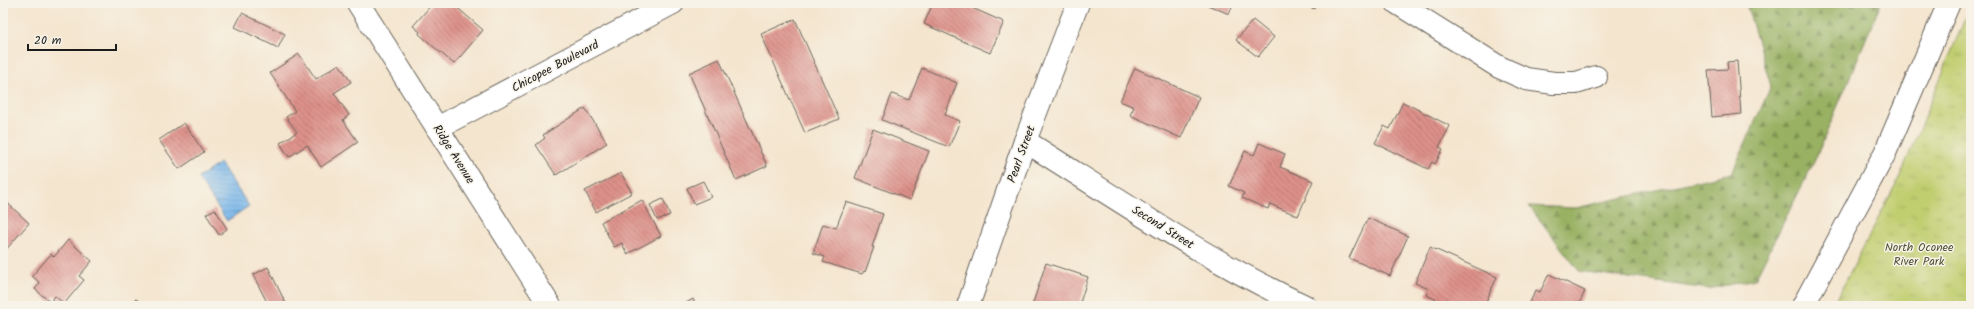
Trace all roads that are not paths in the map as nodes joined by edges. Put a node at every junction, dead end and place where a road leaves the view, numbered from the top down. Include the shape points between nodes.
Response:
1 (358, 3) edge
2 (673, 3) edge
3 (1078, 3) edge
4 (1397, 3) edge
5 (1949, 3) edge
6 (1596, 77) dead end
7 (437, 128) junction
8 (1024, 141) junction
9 (550, 306) edge
10 (968, 306) edge
11 (1305, 306) edge
12 (1803, 306) edge

1 - 7 street, Ridge Avenue
2 - 7 street, Chicopee Boulevard
3 - 8 street, Pearl Street
4 - 6 street via 1499,68 1526,79 1576,84
5 - 12 street via 1885,153
7 - 9 street, Ridge Avenue
8 - 10 street, Pearl Street
8 - 11 street, Second Street via 1198,248

